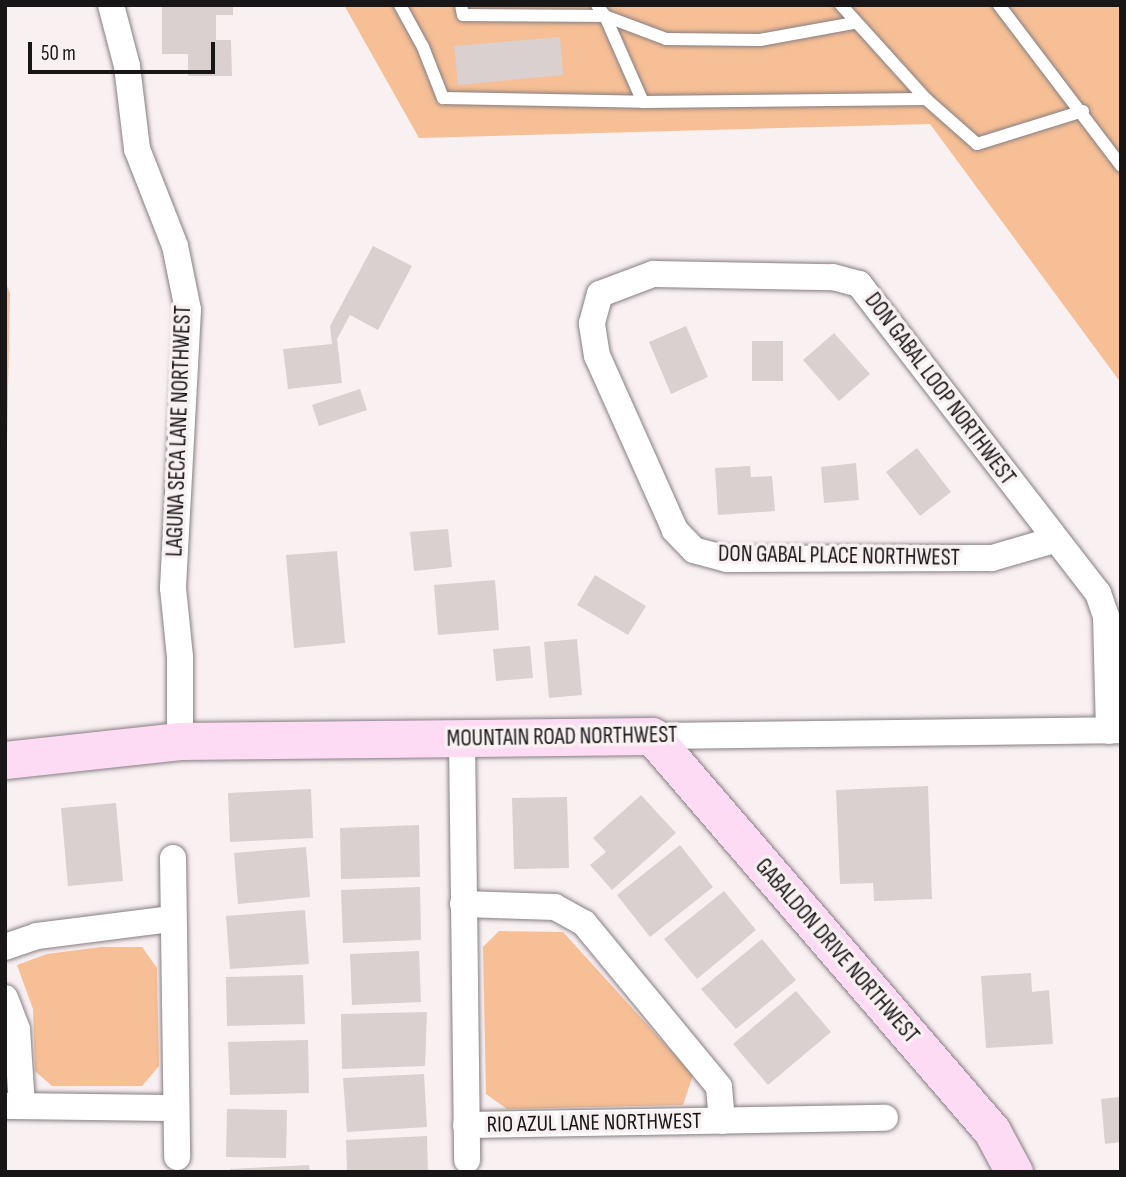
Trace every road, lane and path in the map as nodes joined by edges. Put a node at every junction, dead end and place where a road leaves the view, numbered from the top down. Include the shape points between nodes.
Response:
1 (111, 5) edge
2 (400, 5) edge
3 (461, 5) edge
4 (597, 5) edge
5 (841, 5) edge
6 (999, 5) edge
7 (605, 16) junction
8 (854, 23) junction
9 (926, 99) junction
10 (643, 102) junction
11 (1083, 111) junction
12 (1121, 166) edge
13 (600, 294) joint
14 (1054, 540) junction
15 (1115, 730) edge
16 (652, 736) junction
17 (462, 738) junction
18 (180, 741) junction
19 (5, 760) edge
20 (173, 858) dead end
21 (464, 904) junction
22 (172, 919) junction
23 (5, 947) edge
24 (5, 998) edge
25 (14, 1106) edge
26 (176, 1108) junction
27 (885, 1118) dead end
28 (722, 1121) junction
29 (466, 1125) junction
30 (177, 1157) dead end
31 (467, 1160) dead end
32 (1014, 1172) edge

1 - 18 street, LAGUNA SECA LANE NORTHWEST via 127,66 137,149 175,246 188,310 173,588 180,657
2 - 10 lane via 424,47 443,97
3 - 7 lane via 463,15
4 - 7 lane
5 - 8 lane
6 - 11 lane
7 - 8 lane via 666,39 760,40
7 - 10 lane
8 - 9 lane
9 - 10 lane
9 - 11 lane via 977,144
11 - 12 lane
13 - 14 street, DON GABAL LOOP NORTHWEST via 624,281 653,274 832,277 859,284
13 - 14 street, DON GABAL PLACE NORTHWEST via 592,323 597,356 675,530 694,551 727,559 992,558
14 - 15 street, DON GABAL LOOP NORTHWEST via 1098,593 1106,616
15 - 16 street, MOUNTAIN ROAD NORTHWEST
16 - 17 street, MOUNTAIN ROAD NORTHWEST
16 - 32 street, GABALDON DRIVE NORTHWEST via 992,1131
17 - 18 street, MOUNTAIN ROAD NORTHWEST
17 - 21 street, RIO AZUL LANE NORTHWEST
18 - 19 street, MOUNTAIN ROAD NORTHWEST
20 - 22 street
21 - 28 street, RIO AZUL LANE NORTHWEST via 555,907 584,923 719,1087
21 - 29 street, RIO AZUL LANE NORTHWEST
22 - 23 street via 37,936
22 - 26 street
24 - 25 street via 17,1030
25 - 26 street
26 - 30 street
27 - 28 street, RIO AZUL LANE NORTHWEST
28 - 29 street, RIO AZUL LANE NORTHWEST
29 - 31 street, RIO AZUL LANE NORTHWEST

